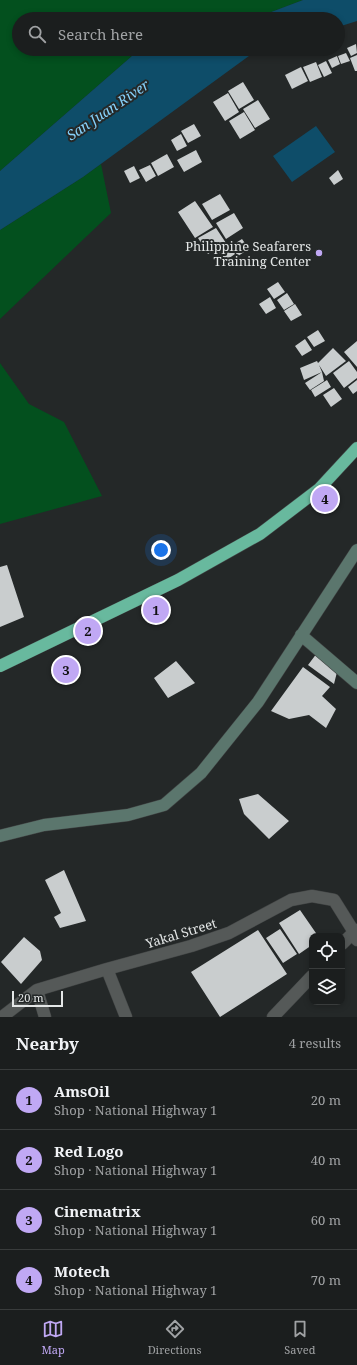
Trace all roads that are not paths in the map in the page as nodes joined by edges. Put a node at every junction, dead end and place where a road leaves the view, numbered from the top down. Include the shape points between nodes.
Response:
1 (355, 455) edge
2 (357, 550) edge
3 (301, 635) junction
4 (0, 666) edge
5 (357, 683) edge
6 (0, 836) edge
7 (356, 934) edge
8 (345, 942) edge
9 (107, 969) junction
10 (309, 979) edge
11 (37, 990) junction
12 (2, 1017) edge
13 (46, 1017) edge
14 (126, 1017) edge
15 (273, 1017) edge

1 - 4 highway via 319,489 260,534 178,580
2 - 3 street
3 - 5 street
3 - 6 street via 258,702 206,767 164,805 128,815 44,825
7 - 8 street
7 - 9 street, Yakal Street via 334,900 312,896 291,900 229,933
9 - 11 street, Yakal Street
9 - 14 street
10 - 15 street
11 - 12 street, Yakal Street
11 - 13 street

